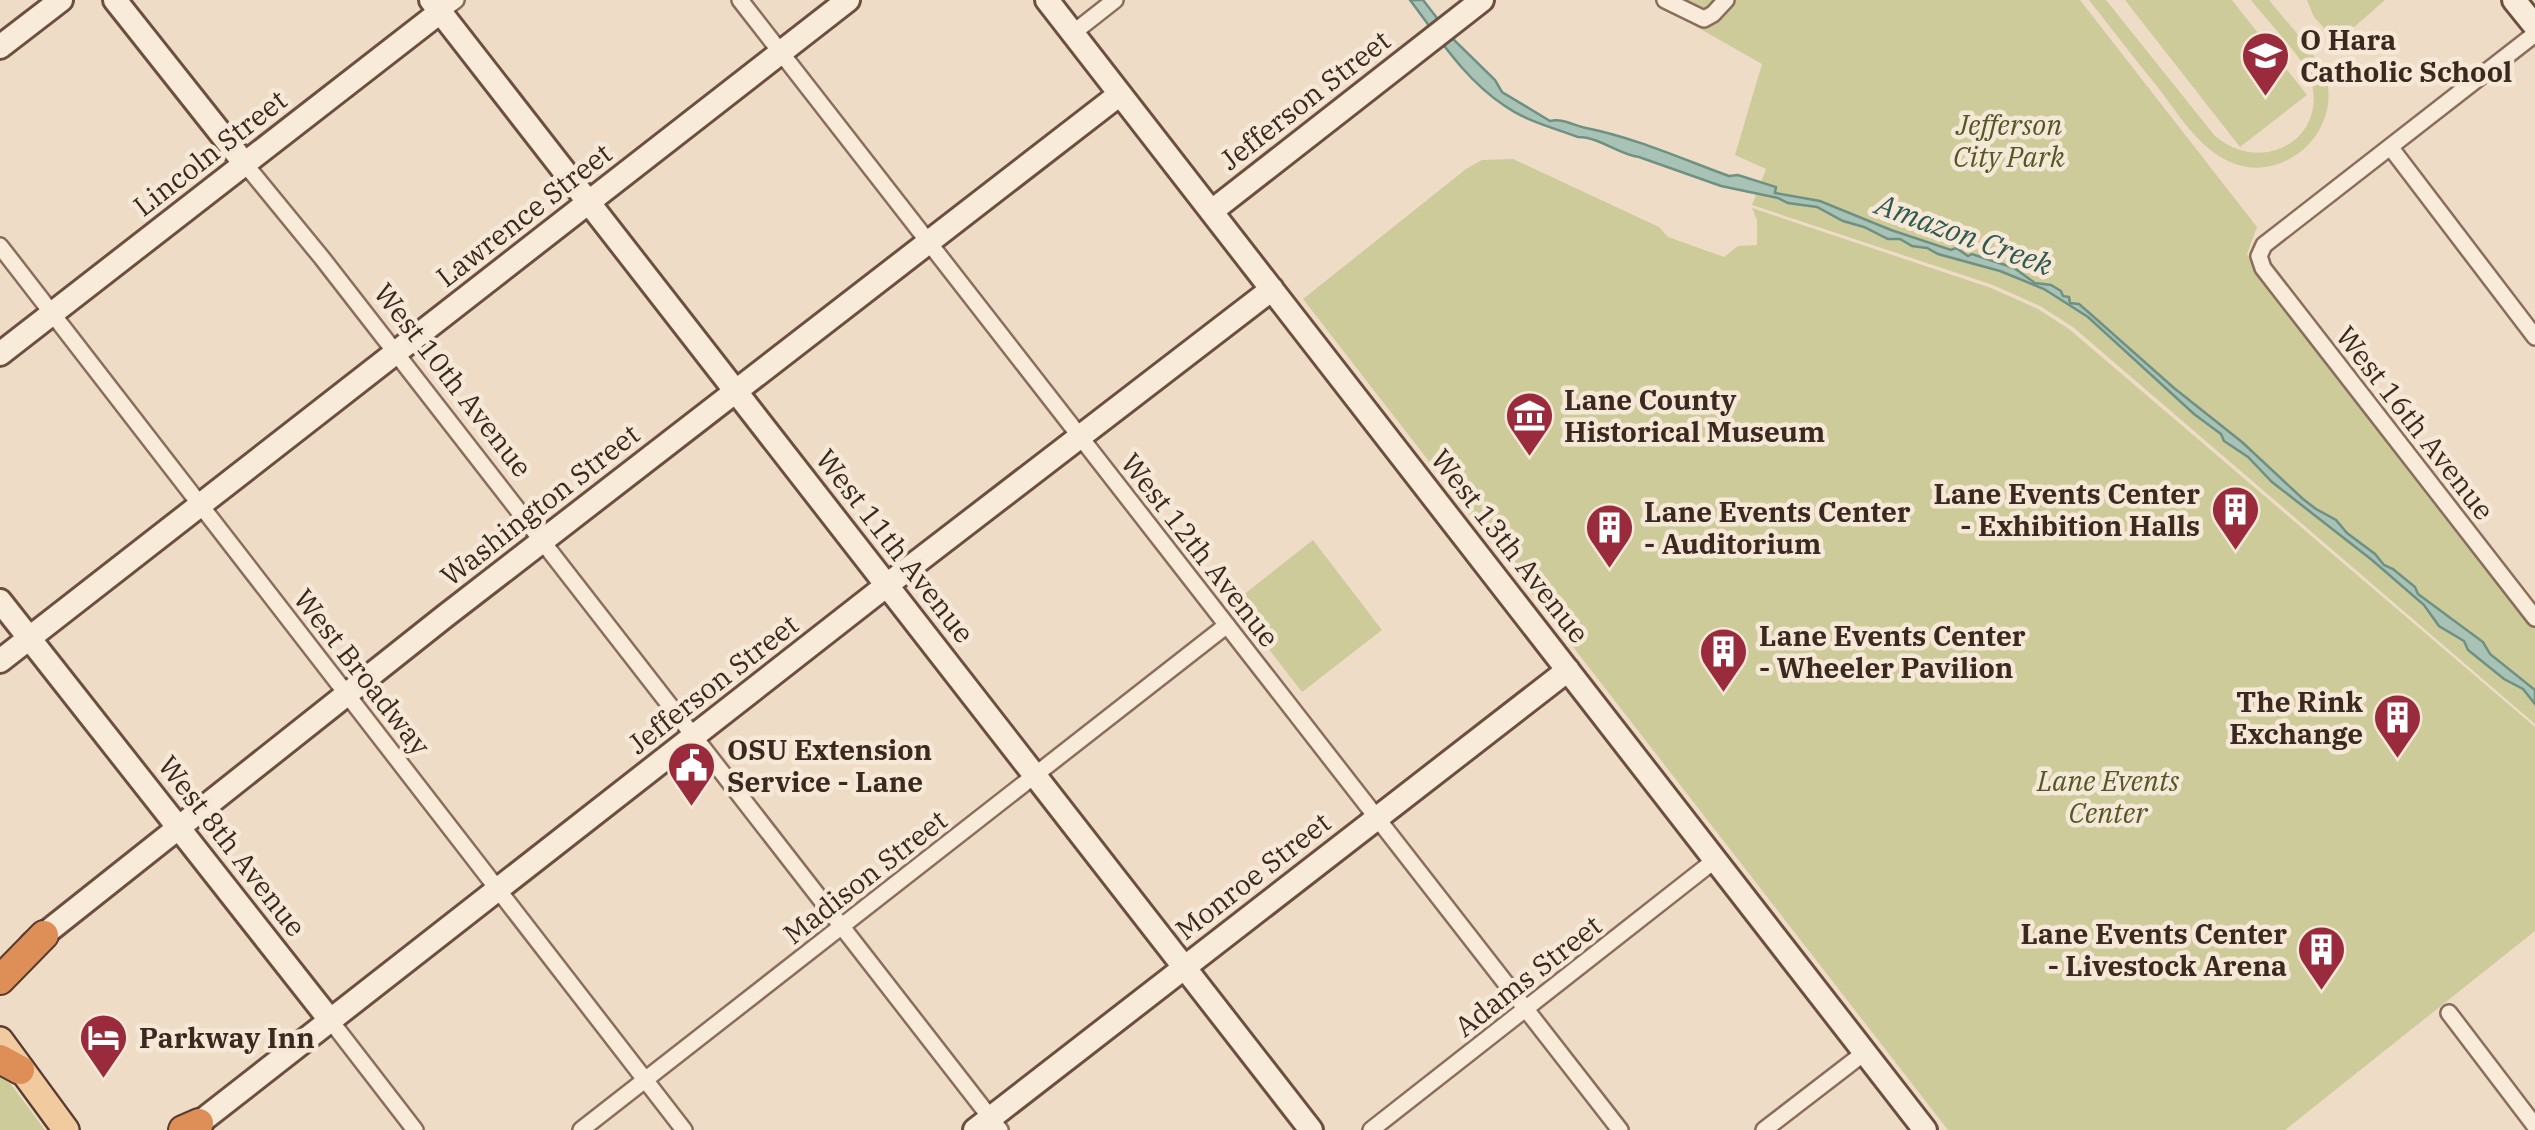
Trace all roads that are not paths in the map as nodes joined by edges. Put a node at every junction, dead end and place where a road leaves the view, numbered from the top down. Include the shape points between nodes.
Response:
1 (61, 0) edge
2 (114, 0) edge
3 (740, 0) edge
4 (848, 0) edge
5 (1047, 0) edge
6 (1115, 0) edge
7 (1482, 0) edge
8 (1665, 0) edge
9 (1726, 0) edge
10 (2514, 0) edge
11 (442, 4) edge
12 (2535, 26) edge
13 (1073, 33) junction
14 (2535, 34) edge
15 (0, 47) edge
16 (781, 52) junction
17 (1120, 94) junction
18 (2390, 148) junction
19 (244, 164) junction
20 (588, 202) junction
21 (1212, 211) junction
22 (928, 242) junction
23 (0, 246) edge
24 (1272, 289) junction
25 (52, 313) junction
26 (2535, 337) edge
27 (0, 354) edge
28 (394, 354) junction
29 (737, 392) junction
30 (1080, 436) junction
31 (201, 506) junction
32 (542, 542) junction
33 (887, 586) junction
34 (0, 600) edge
35 (2535, 618) edge
36 (1227, 625) junction
37 (30, 638) junction
38 (0, 662) edge
39 (1568, 670) junction
40 (348, 695) junction
41 (695, 737) junction
42 (1036, 777) junction
43 (1377, 818) junction
44 (180, 828) junction
45 (1714, 860) junction
46 (498, 889) junction
47 (842, 926) junction
48 (44, 936) junction
49 (0, 967) edge
50 (1184, 968) junction
51 (0, 980) edge
52 (1526, 1009) junction
53 (2450, 1013) dead end
54 (330, 1020) junction
55 (0, 1040) edge
56 (1864, 1053) junction
57 (10, 1064) edge
58 (646, 1080) junction
59 (989, 1126) edge
60 (2535, 1126) edge
61 (192, 1128) edge
62 (66, 1130) edge
63 (416, 1130) edge
64 (580, 1130) edge
65 (684, 1130) edge
66 (1310, 1130) edge
67 (1371, 1130) edge
68 (1620, 1130) edge
69 (1764, 1130) edge
70 (1925, 1130) edge

1 - 15 main road
2 - 19 main road, West 10th Avenue
3 - 16 street, West 12th Avenue
4 - 16 main road, Lawrence Street
5 - 13 main road, West 13th Avenue
6 - 13 street
7 - 21 main road, Jefferson Street
8 - 9 street via 1704,20
10 - 12 main road
11 - 19 main road, Lincoln Street
11 - 20 main road, West 11th Avenue
13 - 17 main road, West 13th Avenue
14 - 18 street
16 - 20 main road, Lawrence Street
16 - 22 street, West 12th Avenue
17 - 21 main road, West 13th Avenue
17 - 22 main road, Washington Street
18 - 26 street
18 - 35 street, West 16th Avenue via 2264,245 2259,256
19 - 25 main road, Lincoln Street
19 - 28 street, West 10th Avenue
20 - 28 main road, Lawrence Street
20 - 29 main road, West 11th Avenue
21 - 24 main road, West 13th Avenue
22 - 29 main road, Washington Street
22 - 30 street, West 12th Avenue
23 - 25 street, West Broadway
24 - 30 main road, Jefferson Street
24 - 39 main road, West 13th Avenue
25 - 27 main road, Lincoln Street
25 - 31 street, West Broadway
28 - 31 main road, Lawrence Street
28 - 32 street, West 10th Avenue
29 - 32 main road, Washington Street
29 - 33 main road, West 11th Avenue
30 - 33 main road, Jefferson Street
30 - 36 street, West 12th Avenue
31 - 37 main road, Lawrence Street
31 - 40 street, West Broadway
32 - 40 main road, Washington Street
32 - 41 street, West 10th Avenue
33 - 41 main road, Jefferson Street
33 - 42 main road, West 11th Avenue
34 - 37 main road, West 8th Avenue
36 - 42 street, Madison Street
36 - 43 street, West 12th Avenue
37 - 38 main road, Lawrence Street
37 - 44 main road, West 8th Avenue
39 - 43 main road, Monroe Street
39 - 45 main road, West 13th Avenue
40 - 44 main road, Washington Street
40 - 46 street, West Broadway
41 - 46 main road, Jefferson Street
41 - 47 street, West 10th Avenue
42 - 47 street, Madison Street
42 - 50 main road, West 11th Avenue
43 - 50 main road, Monroe Street
43 - 52 street, West 12th Avenue
44 - 48 main road, Washington Street
44 - 54 main road, West 8th Avenue
45 - 52 street, Adams Street
45 - 56 main road, West 13th Avenue
46 - 54 main road, Jefferson Street
46 - 58 street, West Broadway
47 - 58 street, Madison Street
47 - 59 street, West 10th Avenue
48 - 49 main road, Washington Street
48 - 51 highway
50 - 59 main road, Monroe Street
50 - 66 main road, West 11th Avenue
52 - 67 street, Adams Street
52 - 68 street, West 12th Avenue
53 - 60 street
54 - 61 main road, Jefferson Street
54 - 63 street, West 8th Avenue
55 - 57 main road
56 - 69 street
56 - 70 main road, West 13th Avenue
57 - 62 main road
58 - 64 street, Madison Street
58 - 65 street, West Broadway

